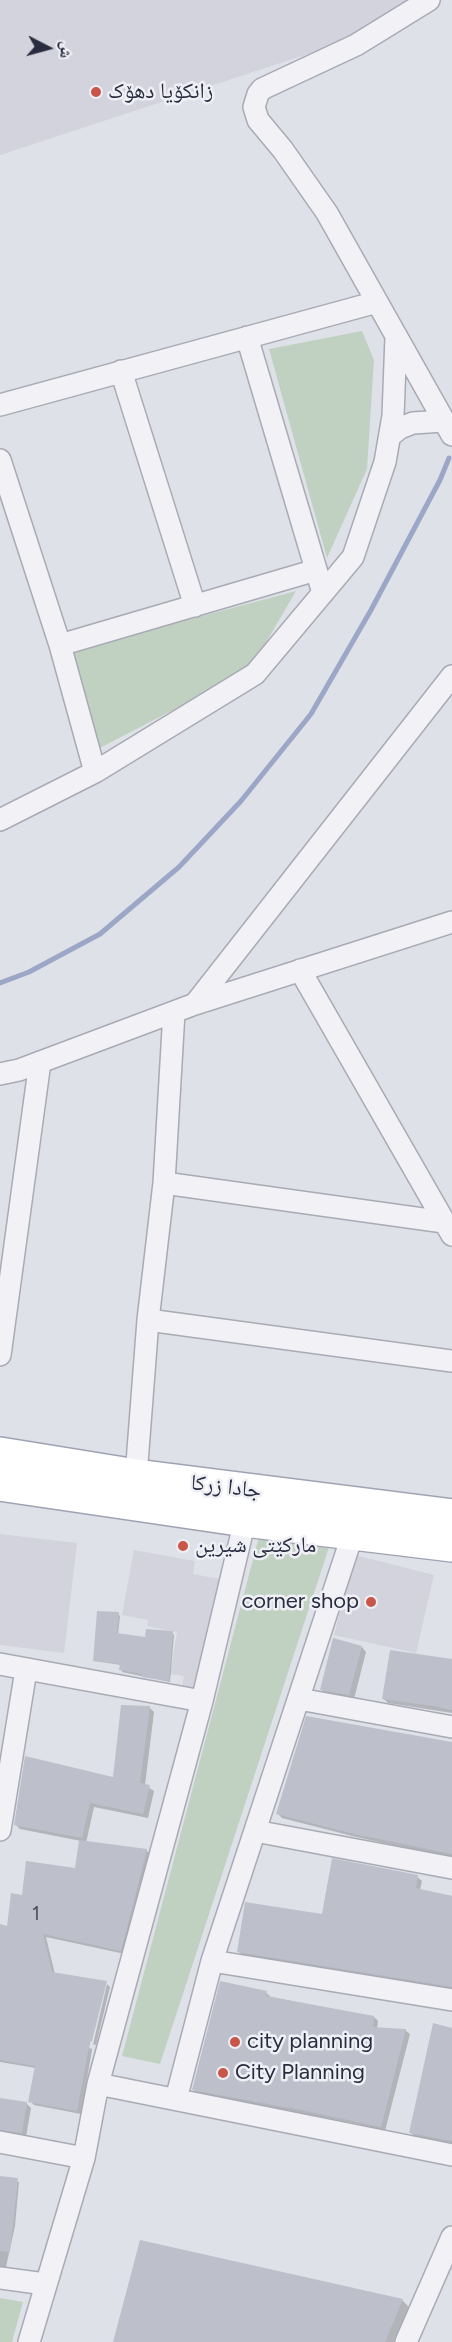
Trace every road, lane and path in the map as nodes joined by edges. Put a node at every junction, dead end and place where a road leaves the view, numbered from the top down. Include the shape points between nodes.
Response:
1 (429, 0) edge
2 (377, 302) junction
3 (247, 337) junction
4 (396, 337) junction
5 (122, 371) junction
6 (0, 405) edge
7 (448, 428) edge
8 (390, 436) junction
9 (0, 460) edge
10 (316, 570) junction
11 (323, 593) junction
12 (195, 606) junction
13 (60, 645) junction
14 (452, 676) edge
15 (95, 772) junction
16 (0, 820) edge
17 (451, 924) edge
18 (300, 970) junction
19 (195, 1004) junction
20 (174, 1012) junction
21 (40, 1062) junction
22 (0, 1074) edge
23 (164, 1183) junction
24 (448, 1229) edge
25 (148, 1320) junction
26 (0, 1355) edge
27 (452, 1361) edge
28 (0, 1454) edge
29 (136, 1476) junction
30 (0, 1484) edge
31 (452, 1516) edge
32 (245, 1520) junction
33 (353, 1533) junction
34 (452, 1545) edge
35 (0, 1664) edge
36 (26, 1670) junction
37 (299, 1699) junction
38 (202, 1701) junction
39 (452, 1727) edge
40 (6, 1753) edge
41 (0, 1830) edge
42 (255, 1831) junction
43 (452, 1868) edge
44 (212, 1961) junction
45 (452, 2000) edge
46 (98, 2084) junction
47 (176, 2099) junction
48 (0, 2142) edge
49 (452, 2155) edge
50 (84, 2158) junction
51 (452, 2237) edge
52 (0, 2278) edge
53 (45, 2284) junction
54 (29, 2342) edge
55 (406, 2342) edge

1 - 2 street via 356,45 262,89 255,101 258,120 316,197
2 - 3 street
2 - 4 street
3 - 5 street
3 - 10 street
4 - 7 street
4 - 8 street
5 - 6 street
5 - 12 street
7 - 8 street via 413,423
8 - 11 street via 353,557
9 - 13 street
10 - 11 street
10 - 12 street
11 - 15 street via 255,674
12 - 13 street
13 - 15 street
14 - 19 street
15 - 16 street
17 - 18 street
18 - 19 street
18 - 24 street
19 - 20 street
20 - 21 street
20 - 23 street
21 - 22 street
21 - 26 street
23 - 24 street
23 - 25 street
25 - 27 street
25 - 29 street
28 - 29 main road, جادا زرکا
29 - 31 main road, جادا زرکا
30 - 32 main road, جادا زرکا
32 - 33 main road, جادا زرکا
32 - 38 street
33 - 34 main road, جادا زرکا
33 - 37 street
35 - 36 street
36 - 38 street
36 - 40 street
37 - 39 street
37 - 42 street
38 - 46 street
40 - 41 street
42 - 43 street
42 - 44 street
44 - 45 street
44 - 47 street
46 - 47 street
46 - 50 street
47 - 49 street
48 - 50 street
50 - 53 street
51 - 55 street
52 - 53 street
53 - 54 street

